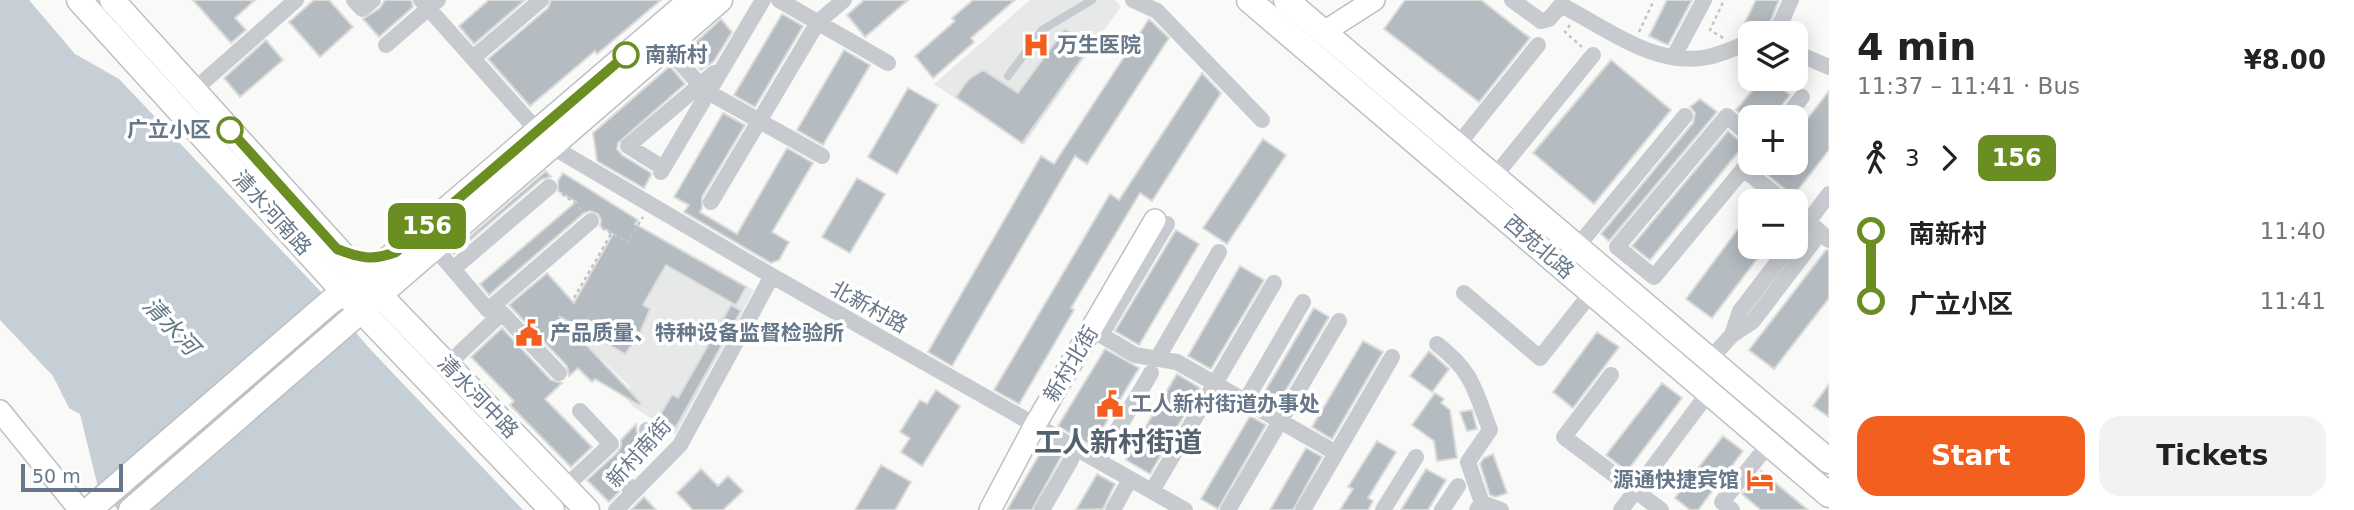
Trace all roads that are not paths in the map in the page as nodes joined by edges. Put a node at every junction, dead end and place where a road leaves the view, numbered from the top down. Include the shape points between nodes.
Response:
1 (79, 0) edge
2 (112, 0) edge
3 (354, 0) edge
4 (373, 0) edge
5 (541, 0) edge
6 (720, 0) edge
7 (763, 0) edge
8 (779, 0) edge
9 (844, 0) edge
10 (1092, 0) edge
11 (1133, 0) edge
12 (1249, 0) edge
13 (1286, 0) edge
14 (1374, 0) edge
15 (1512, 0) edge
16 (1704, 0) edge
17 (1791, 0) edge
18 (288, 2) edge
19 (685, 2) edge
20 (1562, 2) edge
21 (429, 3) edge
22 (1781, 21) edge
23 (818, 22) junction
24 (1324, 32) junction
25 (659, 40) junction
26 (386, 45) dead end
27 (1538, 46) dead end
28 (1738, 46) edge
29 (1593, 55) road end
30 (1674, 56) junction
31 (473, 58) junction
32 (1808, 58) edge
33 (888, 63) dead end
34 (1829, 67) edge
35 (1008, 76) dead end
36 (704, 88) junction
37 (194, 90) junction
38 (1802, 97) dead end
39 (1796, 105) edge
40 (1685, 116) dead end
41 (1262, 120) dead end
42 (759, 121) junction
43 (1738, 126) edge
44 (545, 139) junction
45 (1457, 146) junction
46 (822, 156) dead end
47 (1739, 175) edge
48 (1757, 175) edge
49 (1494, 177) junction
50 (550, 187) dead end
51 (1772, 189) edge
52 (1829, 194) edge
53 (711, 202) dead end
54 (1808, 210) edge
55 (591, 221) dead end
56 (1808, 221) edge
57 (1161, 222) dead end
58 (1824, 236) edge
59 (434, 247) junction
60 (1576, 248) junction
61 (337, 249) junction
62 (1219, 252) dead end
63 (404, 259) junction
64 (1780, 259) edge
65 (453, 269) junction
66 (772, 276) junction
67 (1274, 283) dead end
68 (1592, 292) junction
69 (1464, 293) dead end
70 (353, 295) junction
71 (1303, 302) dead end
72 (400, 316) junction
73 (1339, 321) dead end
74 (1095, 334) junction
75 (1732, 335) junction
76 (1437, 344) dead end
77 (1392, 357) dead end
78 (1709, 360) junction
79 (447, 365) junction
80 (1154, 366) junction
81 (559, 373) dead end
82 (1611, 375) dead end
83 (1216, 383) junction
84 (1709, 392) junction
85 (1247, 400) junction
86 (0, 411) edge
87 (580, 411) dead end
88 (1281, 420) junction
89 (0, 425) edge
90 (1035, 425) junction
91 (647, 430) dead end
92 (1769, 444) junction
93 (1336, 453) junction
94 (1416, 457) dead end
95 (1071, 460) dead end
96 (1099, 461) junction
97 (1829, 461) edge
98 (1130, 479) junction
99 (1458, 485) dead end
100 (565, 487) junction
101 (1152, 491) junction
102 (1635, 491) junction
103 (634, 492) junction
104 (1829, 495) edge
105 (89, 507) edge
106 (1480, 507) edge
107 (1182, 509) edge
108 (67, 510) edge
109 (131, 510) edge
110 (552, 510) edge
111 (587, 510) edge
112 (616, 510) edge
113 (990, 510) edge
114 (1042, 510) edge
115 (1112, 510) edge
116 (1228, 510) edge
117 (1303, 510) edge
118 (1383, 510) edge
119 (1442, 510) edge
120 (1501, 510) edge
121 (1621, 510) edge
122 (1661, 510) edge
123 (1732, 510) edge

1 - 70 main road, 清水河南路
2 - 37 main road, 清水河南路
3 - 4 street via 362,9
5 - 31 street
6 - 25 main road
7 - 36 street via 724,65
8 - 23 street
9 - 23 street
10 - 35 lane via 1042,30
11 - 41 street via 1157,11
12 - 68 main road, 西苑北路
13 - 24 main road, 西苑北路
14 - 24 street
15 - 20 street via 1541,21 1549,19
16 - 30 street
17 - 22 street
18 - 37 street
19 - 25 main road
20 - 30 street via 1633,44
21 - 26 street
21 - 31 street, 北新村路
23 - 33 street
23 - 42 street
24 - 45 main road, 西苑北路
25 - 36 street
25 - 44 main road
27 - 45 street
28 - 30 street via 1710,57
29 - 49 street
31 - 44 street, 北新村路
32 - 34 street
36 - 36 street via 662,170 628,146
36 - 42 street
37 - 61 main road, 清水河南路
38 - 39 street
40 - 60 street
42 - 46 street
42 - 53 street
43 - 47 street via 1727,116 1617,247 1654,277
44 - 59 main road
44 - 63 main road
44 - 66 street, 北新村路
45 - 49 main road, 西苑北路
48 - 51 street
49 - 60 main road, 西苑北路
50 - 65 street
52 - 54 street
55 - 65 street via 488,310
56 - 58 street
57 - 74 street, 新村北街
58 - 75 street via 1753,321
59 - 63 main road
59 - 65 street
60 - 78 main road, 西苑北路
61 - 63 main road via 368,259
61 - 70 main road, 清水河南路
62 - 80 street
63 - 70 main road
63 - 72 main road via 396,304
64 - 75 street via 1740,311
66 - 90 street, 北新村路
66 - 103 street, 新村南街 via 680,445
67 - 83 street
68 - 69 street via 1540,358
68 - 84 main road, 西苑北路
70 - 72 main road, 清水河中路
70 - 105 main road
70 - 109 main road
70 - 110 main road, 清水河中路 via 356,320 373,323
71 - 85 street
72 - 79 main road, 清水河中路
73 - 88 street
74 - 80 street
74 - 90 street, 新村北街
75 - 78 street
76 - 106 street via 1470,377 1490,430 1468,462
77 - 93 street
78 - 97 main road, 西苑北路
79 - 81 street via 502,313
79 - 100 main road, 清水河中路
80 - 83 street via 1177,362
80 - 96 street
82 - 102 street via 1564,437
83 - 85 street
83 - 101 street
84 - 92 main road, 西苑北路
84 - 102 street
85 - 88 street
86 - 105 street
87 - 100 street via 611,444
88 - 93 street
88 - 116 street
89 - 108 street
90 - 96 street, 北新村路
90 - 113 street, 新村北街
91 - 103 street via 655,438 618,475
92 - 104 main road, 西苑北路
92 - 123 street via 1722,502
93 - 117 street
94 - 118 street
95 - 114 street
96 - 98 street, 北新村路
98 - 101 street, 北新村路
98 - 115 street
99 - 119 street
100 - 111 main road, 清水河中路
101 - 107 street, 北新村路
102 - 121 street
102 - 122 street
103 - 112 street, 新村南街
106 - 120 street

